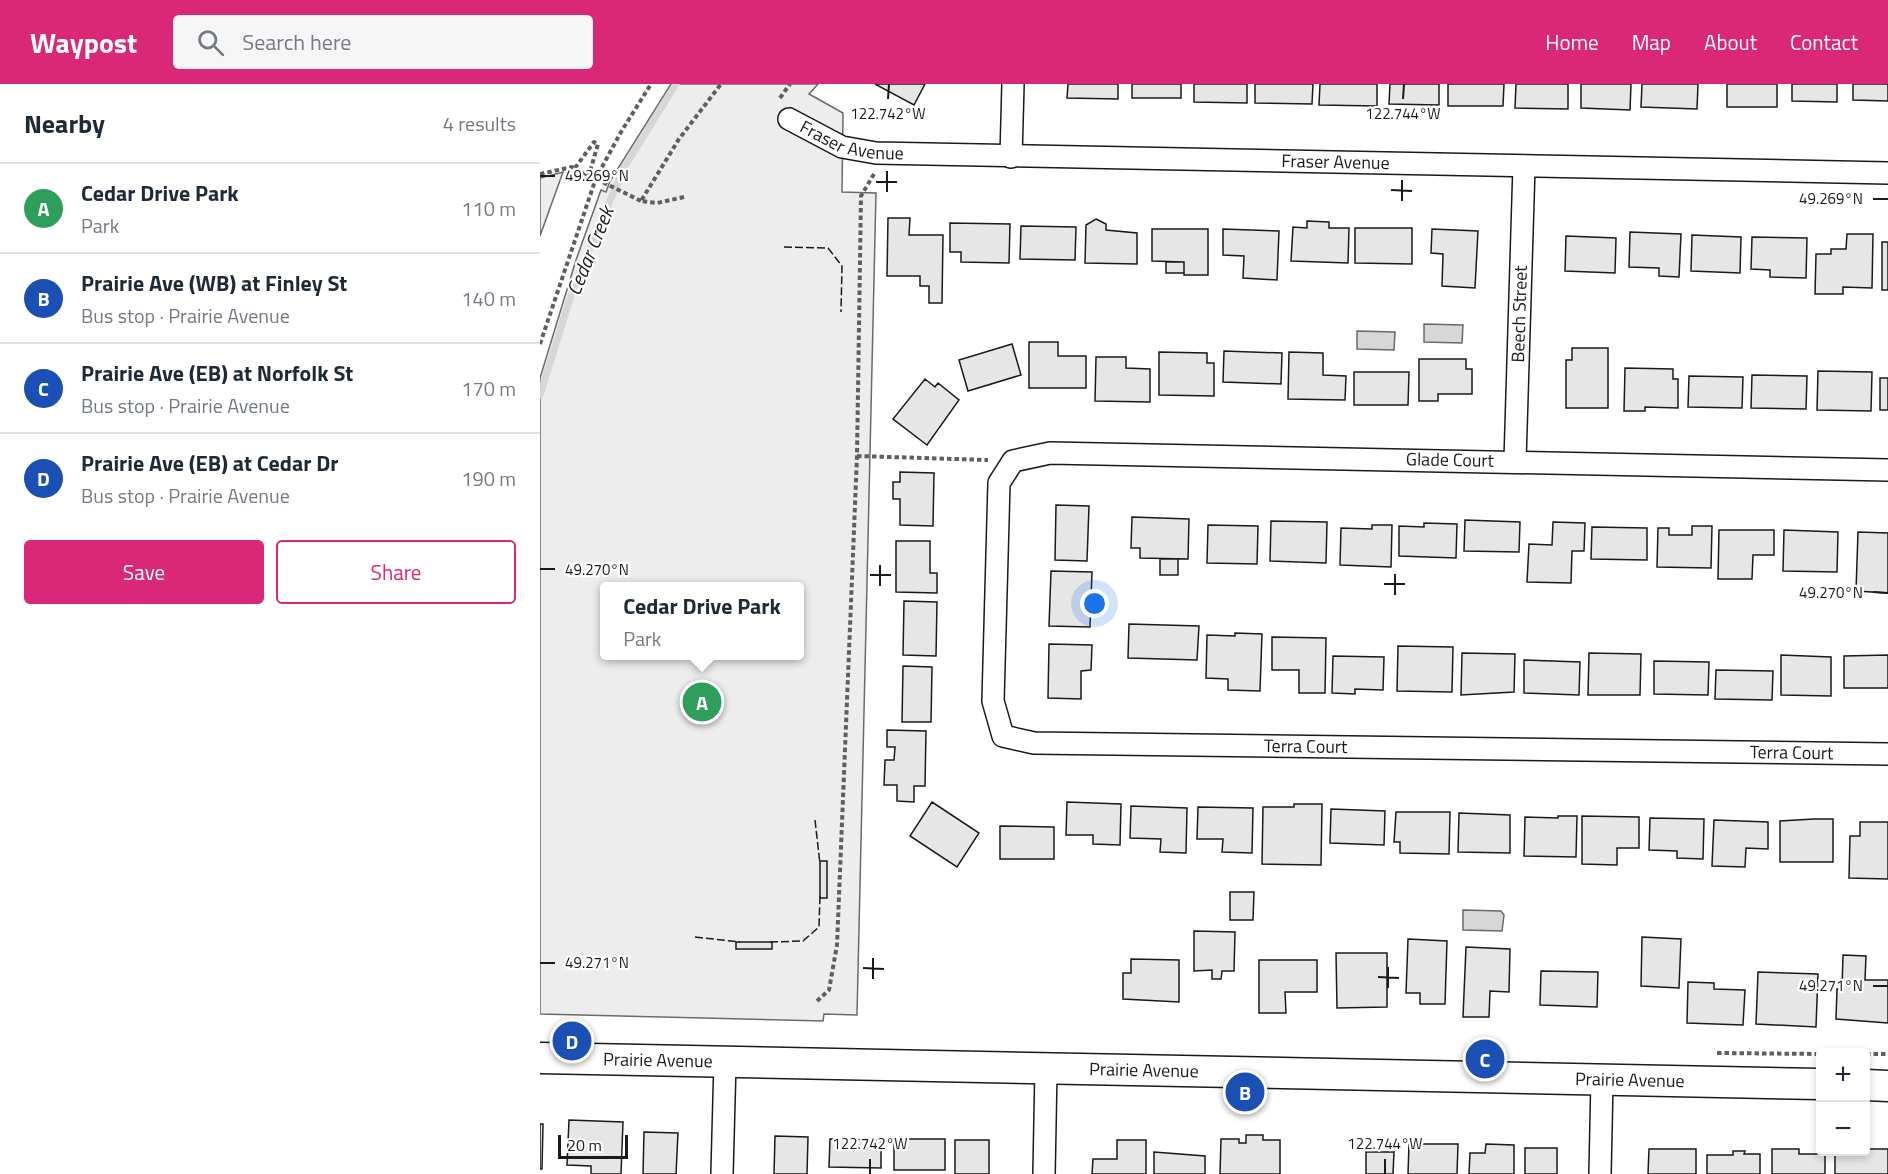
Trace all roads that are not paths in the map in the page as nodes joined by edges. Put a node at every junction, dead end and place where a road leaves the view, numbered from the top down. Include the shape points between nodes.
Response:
1 (1013, 84) edge
2 (789, 119) dead end
3 (1011, 157) junction
4 (1524, 166) junction
5 (1888, 173) edge
6 (1013, 460) joint
7 (1515, 461) junction
8 (1888, 470) edge
9 (1888, 754) edge
10 (540, 1058) edge
11 (725, 1062) junction
12 (1046, 1070) junction
13 (1602, 1080) junction
14 (1816, 1084) edge
15 (1870, 1085) edge
16 (1888, 1086) edge
17 (722, 1174) edge
18 (1044, 1174) edge
19 (1600, 1174) edge

1 - 3 street
2 - 3 street, Fraser Avenue via 842,147 876,153
3 - 4 street, Fraser Avenue
4 - 5 street, Fraser Avenue
4 - 7 street, Beech Street
6 - 7 street, Glade Court via 1050,453
6 - 9 street, Terra Court via 999,483 998,495 993,701 1003,736 1034,743
7 - 8 street, Glade Court
10 - 11 main road, Prairie Avenue
11 - 12 main road, Prairie Avenue
11 - 17 street
12 - 13 main road, Prairie Avenue
12 - 18 street
13 - 14 main road, Prairie Avenue
13 - 19 street
15 - 16 main road

